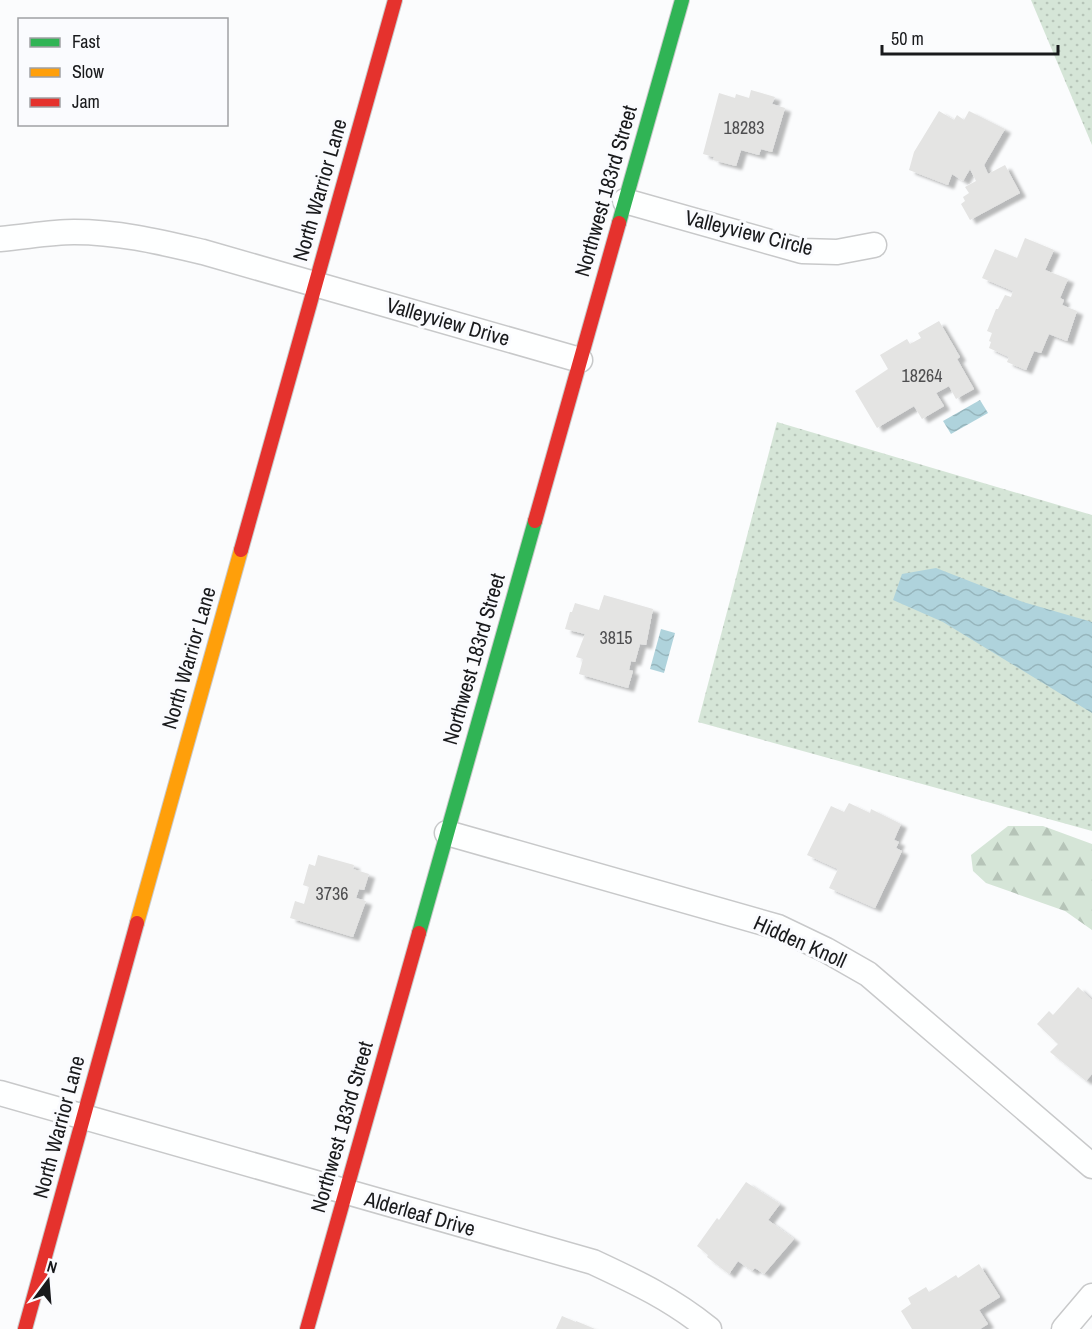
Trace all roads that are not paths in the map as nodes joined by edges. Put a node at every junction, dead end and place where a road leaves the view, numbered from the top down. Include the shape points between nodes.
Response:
1 (395, 0) edge
2 (682, 0) edge
3 (625, 201) junction
4 (0, 239) edge
5 (874, 245) dead end
6 (315, 284) junction
7 (580, 360) junction
8 (447, 833) junction
9 (0, 1093) edge
10 (83, 1117) junction
11 (1092, 1166) edge
12 (346, 1193) junction
13 (1092, 1296) edge
14 (26, 1329) edge
15 (307, 1329) edge
16 (709, 1329) edge
17 (1064, 1329) edge

1 - 6 street, North Warrior Lane
2 - 3 street, Northwest 183rd Street
3 - 5 street, Valleyview Circle via 802,251 837,252
3 - 7 street, Northwest 183rd Street
4 - 6 street, Valleyview Drive via 72,232 140,238
6 - 7 street, Valleyview Drive
6 - 10 street, North Warrior Lane
7 - 8 street, Northwest 183rd Street
8 - 11 street, Hidden Knoll via 778,927 826,950 868,974 901,1000
8 - 12 street, Northwest 183rd Street
9 - 10 street, Alderleaf Drive
10 - 12 street, Alderleaf Drive
10 - 14 street, North Warrior Lane
12 - 15 street, Northwest 183rd Street
12 - 16 street, Alderleaf Drive via 593,1262 648,1287
13 - 17 street

